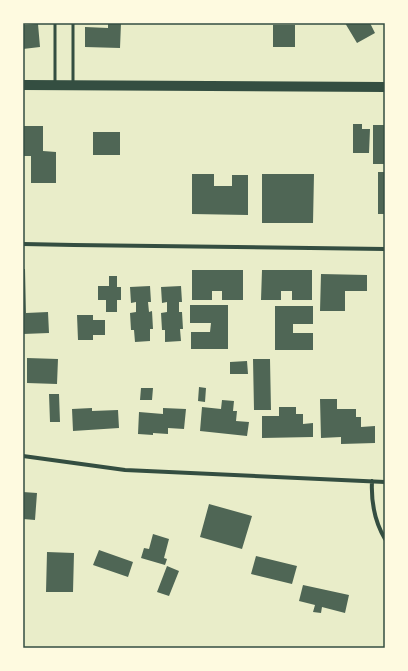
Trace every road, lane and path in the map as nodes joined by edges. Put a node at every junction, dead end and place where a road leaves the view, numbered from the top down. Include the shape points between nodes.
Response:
1 (55, 23) edge
2 (73, 23) edge
3 (23, 86) edge
4 (56, 86) junction
5 (73, 86) junction
6 (385, 87) edge
7 (23, 244) edge
8 (385, 249) edge
9 (23, 456) edge
10 (372, 481) junction
11 (385, 482) edge
12 (385, 539) edge

1 - 4 lane
2 - 5 lane
3 - 4 main road
4 - 5 main road
5 - 6 main road
7 - 8 street
9 - 10 street via 125,470
10 - 11 street
10 - 12 street via 376,517

